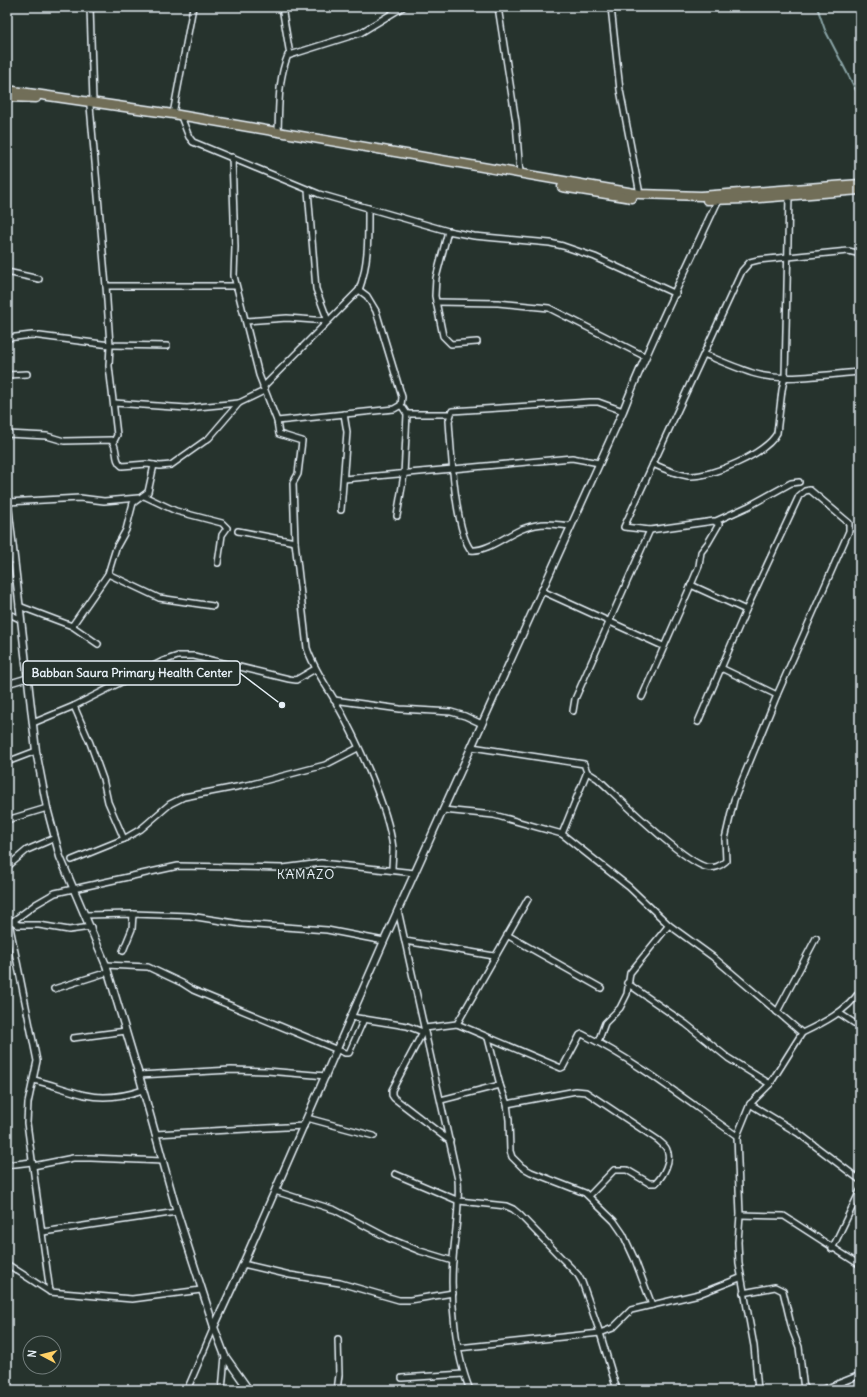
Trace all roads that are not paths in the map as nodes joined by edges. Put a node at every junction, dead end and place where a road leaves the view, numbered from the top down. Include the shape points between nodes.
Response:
1 (90, 7) edge
2 (193, 7) edge
3 (282, 7) edge
4 (390, 7) edge
5 (403, 7) edge
6 (498, 7) edge
7 (611, 7) edge
8 (393, 13) junction
9 (290, 55) junction
10 (7, 90) edge
11 (7, 97) edge
12 (92, 104) junction
13 (173, 114) junction
14 (182, 119) junction
15 (278, 131) junction
16 (298, 137) junction
17 (232, 157) junction
18 (520, 174) junction
19 (860, 184) edge
20 (308, 190) junction
21 (860, 190) edge
22 (640, 194) junction
23 (789, 196) junction
24 (718, 200) junction
25 (368, 208) junction
26 (448, 231) junction
27 (789, 257) junction
28 (860, 257) edge
29 (7, 272) edge
30 (39, 279) dead end
31 (106, 286) junction
32 (236, 286) junction
33 (358, 290) junction
34 (676, 294) junction
35 (436, 302) junction
36 (246, 321) junction
37 (328, 321) junction
38 (7, 338) edge
39 (477, 342) dead end
40 (110, 345) junction
41 (167, 346) dead end
42 (704, 354) junction
43 (644, 356) junction
44 (860, 372) edge
45 (27, 374) dead end
46 (7, 375) edge
47 (785, 376) junction
48 (264, 389) junction
49 (114, 403) junction
50 (239, 403) junction
51 (400, 405) junction
52 (623, 411) junction
53 (344, 414) junction
54 (407, 414) junction
55 (450, 414) junction
56 (277, 421) junction
57 (7, 434) edge
58 (114, 441) junction
59 (599, 463) junction
60 (154, 464) junction
61 (653, 464) junction
62 (453, 469) junction
63 (404, 475) junction
64 (344, 479) junction
65 (799, 482) dead end
66 (7, 496) edge
67 (144, 496) junction
68 (138, 498) junction
69 (7, 502) edge
70 (341, 510) dead end
71 (397, 516) dead end
72 (716, 521) junction
73 (571, 526) junction
74 (650, 530) junction
75 (238, 531) dead end
76 (295, 542) junction
77 (218, 563) dead end
78 (108, 574) junction
79 (691, 585) junction
80 (542, 591) junction
81 (19, 606) junction
82 (213, 606) dead end
83 (746, 610) junction
84 (7, 613) edge
85 (20, 619) junction
86 (609, 621) junction
87 (72, 626) junction
88 (98, 644) dead end
89 (663, 646) junction
90 (721, 668) junction
91 (315, 670) junction
92 (27, 678) junction
93 (7, 684) edge
94 (777, 695) junction
95 (642, 697) dead end
96 (334, 700) junction
97 (74, 706) junction
98 (573, 710) dead end
99 (698, 722) dead end
100 (33, 723) junction
101 (482, 724) junction
102 (472, 746) junction
103 (358, 748) junction
104 (36, 751) junction
105 (7, 762) edge
106 (587, 772) junction
107 (47, 808) junction
108 (443, 810) junction
109 (7, 820) edge
110 (562, 834) junction
111 (55, 838) junction
112 (124, 839) junction
113 (72, 860) dead end
114 (7, 867) edge
115 (392, 870) junction
116 (415, 873) junction
117 (75, 889) junction
118 (528, 899) dead end
119 (398, 910) junction
120 (133, 914) junction
121 (85, 915) junction
122 (10, 922) edge
123 (669, 925) junction
124 (91, 927) junction
125 (507, 935) junction
126 (816, 938) dead end
127 (384, 940) junction
128 (406, 941) junction
129 (123, 951) dead end
130 (494, 956) junction
131 (107, 969) junction
132 (627, 984) junction
133 (600, 988) dead end
134 (54, 989) dead end
135 (860, 991) edge
136 (777, 1012) junction
137 (839, 1012) junction
138 (351, 1017) junction
139 (364, 1019) junction
140 (457, 1024) junction
141 (860, 1027) edge
142 (424, 1030) junction
143 (126, 1031) junction
144 (802, 1033) junction
145 (73, 1038) dead end
146 (488, 1038) junction
147 (598, 1042) junction
148 (338, 1050) junction
149 (139, 1075) junction
150 (326, 1076) junction
151 (34, 1080) junction
152 (770, 1084) junction
153 (500, 1085) junction
154 (143, 1090) junction
155 (441, 1100) junction
156 (507, 1104) junction
157 (750, 1104) junction
158 (307, 1118) junction
159 (304, 1126) junction
160 (155, 1134) junction
161 (374, 1136) dead end
162 (737, 1136) junction
163 (450, 1141) junction
164 (163, 1161) junction
165 (32, 1164) junction
166 (7, 1165) edge
167 (395, 1174) dead end
168 (860, 1180) edge
169 (275, 1190) junction
170 (860, 1191) edge
171 (589, 1196) junction
172 (459, 1201) junction
173 (177, 1212) junction
174 (740, 1215) junction
175 (43, 1232) junction
176 (832, 1249) junction
177 (453, 1261) junction
178 (243, 1264) junction
179 (860, 1266) edge
180 (8, 1267) edge
181 (740, 1278) junction
182 (201, 1290) junction
183 (50, 1292) junction
184 (453, 1293) junction
185 (743, 1293) junction
186 (652, 1305) junction
187 (214, 1327) junction
188 (600, 1333) junction
189 (338, 1339) dead end
190 (458, 1348) junction
191 (225, 1356) junction
192 (463, 1374) junction
193 (860, 1375) edge
194 (402, 1378) dead end
195 (187, 1390) edge
196 (222, 1390) edge
197 (249, 1390) edge
198 (337, 1390) edge
199 (470, 1390) edge
200 (617, 1390) edge
201 (758, 1390) edge
202 (804, 1390) edge
203 (822, 1390) edge

1 - 12 street
2 - 13 street
3 - 9 street
4 - 8 street
5 - 8 street
6 - 18 street via 514,107
7 - 22 street via 620,90
8 - 9 street via 360,32
9 - 15 street via 284,63
10 - 12 main road
11 - 12 main road
12 - 13 main road
12 - 14 main road
12 - 31 street
13 - 15 main road
14 - 16 main road
14 - 17 street via 193,142
15 - 16 main road
16 - 18 main road
16 - 24 main road via 599,193 656,200
17 - 20 street
17 - 32 street via 235,247 233,266
18 - 22 main road
19 - 22 main road via 701,196
20 - 25 street
20 - 37 street via 316,289
21 - 23 main road
23 - 24 main road
23 - 27 street
24 - 34 street
25 - 26 street
25 - 33 street via 368,253
26 - 34 street via 564,246 595,257
26 - 35 street via 436,278
27 - 28 street via 848,251 857,253
27 - 42 street via 758,260 746,265
27 - 47 street
29 - 30 street
31 - 32 street
31 - 40 street
32 - 36 street
33 - 37 street
33 - 51 street via 367,296 376,311 402,397
34 - 43 street
35 - 39 street via 446,341 451,344
35 - 43 street via 498,303 549,308
36 - 37 street via 287,318
36 - 48 street
37 - 48 street
38 - 40 street via 32,335
40 - 41 street
40 - 49 street via 109,366
42 - 47 street via 756,374
42 - 61 street
43 - 52 street
44 - 47 street via 807,377
45 - 46 street
47 - 61 street via 777,433 771,443 720,470 700,476 688,476
48 - 50 street
48 - 56 street
49 - 50 street via 187,408
49 - 58 street via 118,435
50 - 60 street via 209,438 172,465
51 - 53 street via 394,409
51 - 54 street
52 - 55 street via 598,402 590,402 483,408 452,411
52 - 59 street
53 - 56 street
53 - 64 street via 347,432
54 - 55 street
54 - 63 street
55 - 62 street
56 - 76 street via 279,434 302,441 298,474 293,483
57 - 58 street via 47,436 64,441
58 - 60 street via 117,461 122,466
59 - 62 street via 572,458
59 - 73 street
60 - 67 street via 151,484
61 - 74 street via 624,527
62 - 63 street
62 - 73 street via 463,534 471,550 480,550 523,528 538,524
63 - 64 street
63 - 71 street
64 - 70 street
65 - 72 street via 791,483
66 - 69 street
67 - 68 street
67 - 77 street via 176,511 222,523 227,528 222,535
68 - 69 street
68 - 78 street via 133,503 126,530 116,548
69 - 81 street
72 - 74 street
72 - 79 street via 718,526 701,552 699,566
73 - 80 street
74 - 86 street
75 - 76 street
76 - 91 street via 307,648
78 - 82 street via 159,598
78 - 87 street
79 - 83 street
79 - 89 street
80 - 86 street
80 - 101 street
81 - 85 street
81 - 87 street
83 - 90 street
83 - 94 street via 799,496 810,490 849,523 849,531
84 - 85 street
85 - 92 street
86 - 89 street
86 - 98 street via 575,699
87 - 88 street
89 - 95 street
90 - 94 street
90 - 99 street
91 - 96 street
91 - 97 street via 296,680 194,656 178,656
92 - 93 street
92 - 100 street
94 - 106 street via 734,800 725,839 726,861 719,867 707,867 687,856
96 - 101 street via 400,709 451,712
96 - 103 street
97 - 100 street
97 - 112 street
100 - 104 street
101 - 102 street
102 - 106 street via 582,762
102 - 108 street
103 - 112 street via 325,765 252,784 184,797 170,804 142,829
103 - 115 street via 388,821 393,849
104 - 105 street
104 - 107 street
106 - 110 street
107 - 109 street
107 - 111 street
108 - 110 street via 494,815
108 - 116 street
110 - 123 street via 629,887
111 - 114 street via 27,850
111 - 117 street via 60,857
112 - 113 street
115 - 116 street
115 - 117 street via 321,863 283,868 178,866
116 - 119 street
117 - 121 street
117 - 122 street via 55,894
118 - 125 street
119 - 127 street
119 - 128 street
120 - 121 street
120 - 127 street via 190,916 241,924 327,930
120 - 129 street via 132,929
121 - 124 street
122 - 124 street via 69,930
122 - 151 street via 37,1061
123 - 132 street via 630,973
123 - 136 street via 713,957
124 - 131 street
125 - 130 street
125 - 133 street
126 - 136 street
127 - 138 street
128 - 130 street
128 - 142 street
130 - 140 street
131 - 134 street
131 - 143 street
131 - 148 street via 148,967 193,990
132 - 147 street via 627,994 620,1008 605,1023
132 - 152 street via 686,1024 728,1058
135 - 137 street via 855,999
136 - 144 street
137 - 141 street
137 - 144 street
138 - 139 street
138 - 148 street
139 - 142 street
139 - 148 street via 349,1053
140 - 142 street
140 - 146 street
142 - 155 street
142 - 163 street via 392,1095 426,1125
143 - 145 street
143 - 149 street
144 - 152 street
146 - 147 street via 561,1068 581,1034
146 - 153 street
147 - 162 street
148 - 150 street
149 - 150 street via 267,1070
149 - 154 street
150 - 158 street
151 - 154 street via 85,1095 127,1095
151 - 165 street via 28,1103 27,1123
152 - 157 street
153 - 155 street
153 - 156 street
154 - 160 street
155 - 163 street
156 - 171 street via 510,1151 516,1162 531,1172
156 - 171 street via 576,1091 586,1092 658,1140 667,1150 666,1168 656,1183 649,1183 627,1170 614,1170
157 - 162 street
157 - 168 street via 798,1133
158 - 159 street
158 - 161 street
159 - 160 street
159 - 169 street
160 - 164 street
162 - 174 street
163 - 172 street via 458,1180
164 - 165 street via 73,1158
164 - 173 street
165 - 166 street
165 - 175 street
167 - 172 street
169 - 177 street via 335,1210 420,1252
169 - 178 street
170 - 176 street
171 - 186 street via 623,1234
172 - 177 street
172 - 188 street via 506,1206 516,1211 578,1275 587,1293
173 - 175 street
173 - 182 street
174 - 176 street via 784,1216
174 - 181 street
175 - 183 street
176 - 179 street
177 - 184 street
178 - 184 street via 340,1283 400,1300
178 - 187 street
180 - 183 street
181 - 185 street
181 - 186 street via 699,1294
182 - 183 street via 132,1298
182 - 187 street
184 - 190 street
185 - 201 street via 754,1346
185 - 202 street via 775,1287 783,1291 799,1347
186 - 188 street via 631,1310 613,1328
187 - 191 street
187 - 195 street
188 - 190 street
188 - 200 street
189 - 198 street
190 - 192 street
191 - 196 street
191 - 197 street
192 - 194 street
192 - 199 street
193 - 203 street

